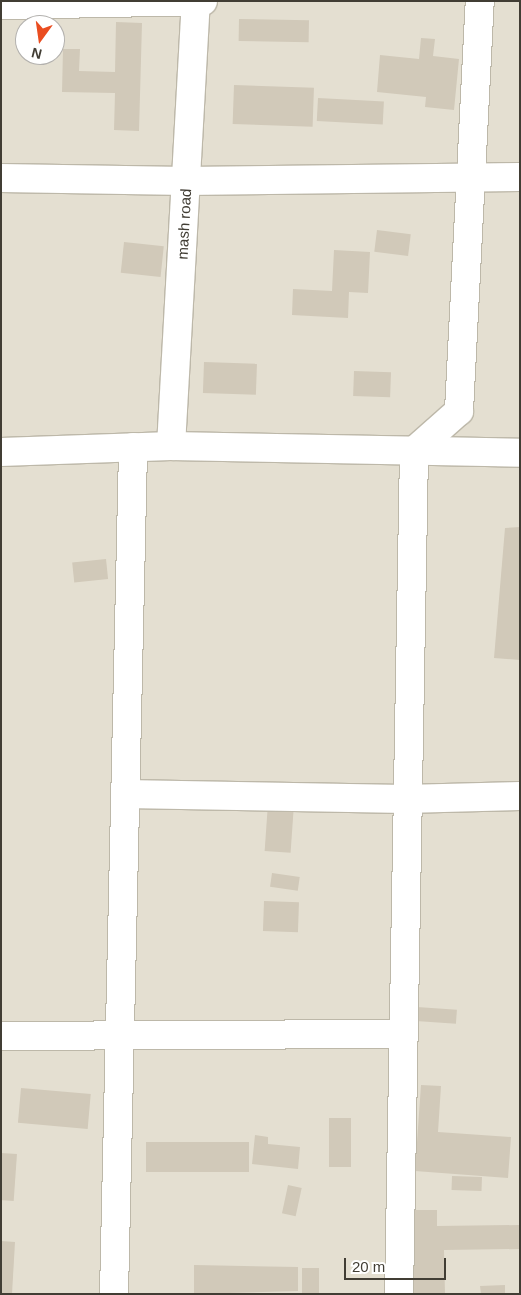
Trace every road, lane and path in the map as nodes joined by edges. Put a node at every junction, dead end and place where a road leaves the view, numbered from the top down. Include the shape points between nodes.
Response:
1 (196, 1) edge
2 (203, 1) edge
3 (480, 1) edge
4 (1, 5) edge
5 (1, 178) edge
6 (469, 178) junction
7 (520, 178) edge
8 (186, 181) junction
9 (171, 446) junction
10 (133, 447) junction
11 (414, 451) junction
12 (1, 452) edge
13 (520, 453) edge
14 (125, 794) junction
15 (520, 796) edge
16 (405, 799) junction
17 (120, 1033) junction
18 (402, 1034) junction
19 (1, 1036) edge
20 (114, 1294) edge
21 (399, 1294) edge

1 - 2 street
1 - 4 street
1 - 8 street, mash road
3 - 6 street
5 - 8 street
6 - 7 street
6 - 8 street
6 - 11 street via 459,411
8 - 9 street, mash road
9 - 10 street
9 - 11 street
10 - 12 street
10 - 14 street
11 - 13 street
11 - 16 street
14 - 16 street
14 - 17 street
15 - 16 street
16 - 18 street
17 - 18 street
17 - 19 street
17 - 20 street
18 - 21 street

